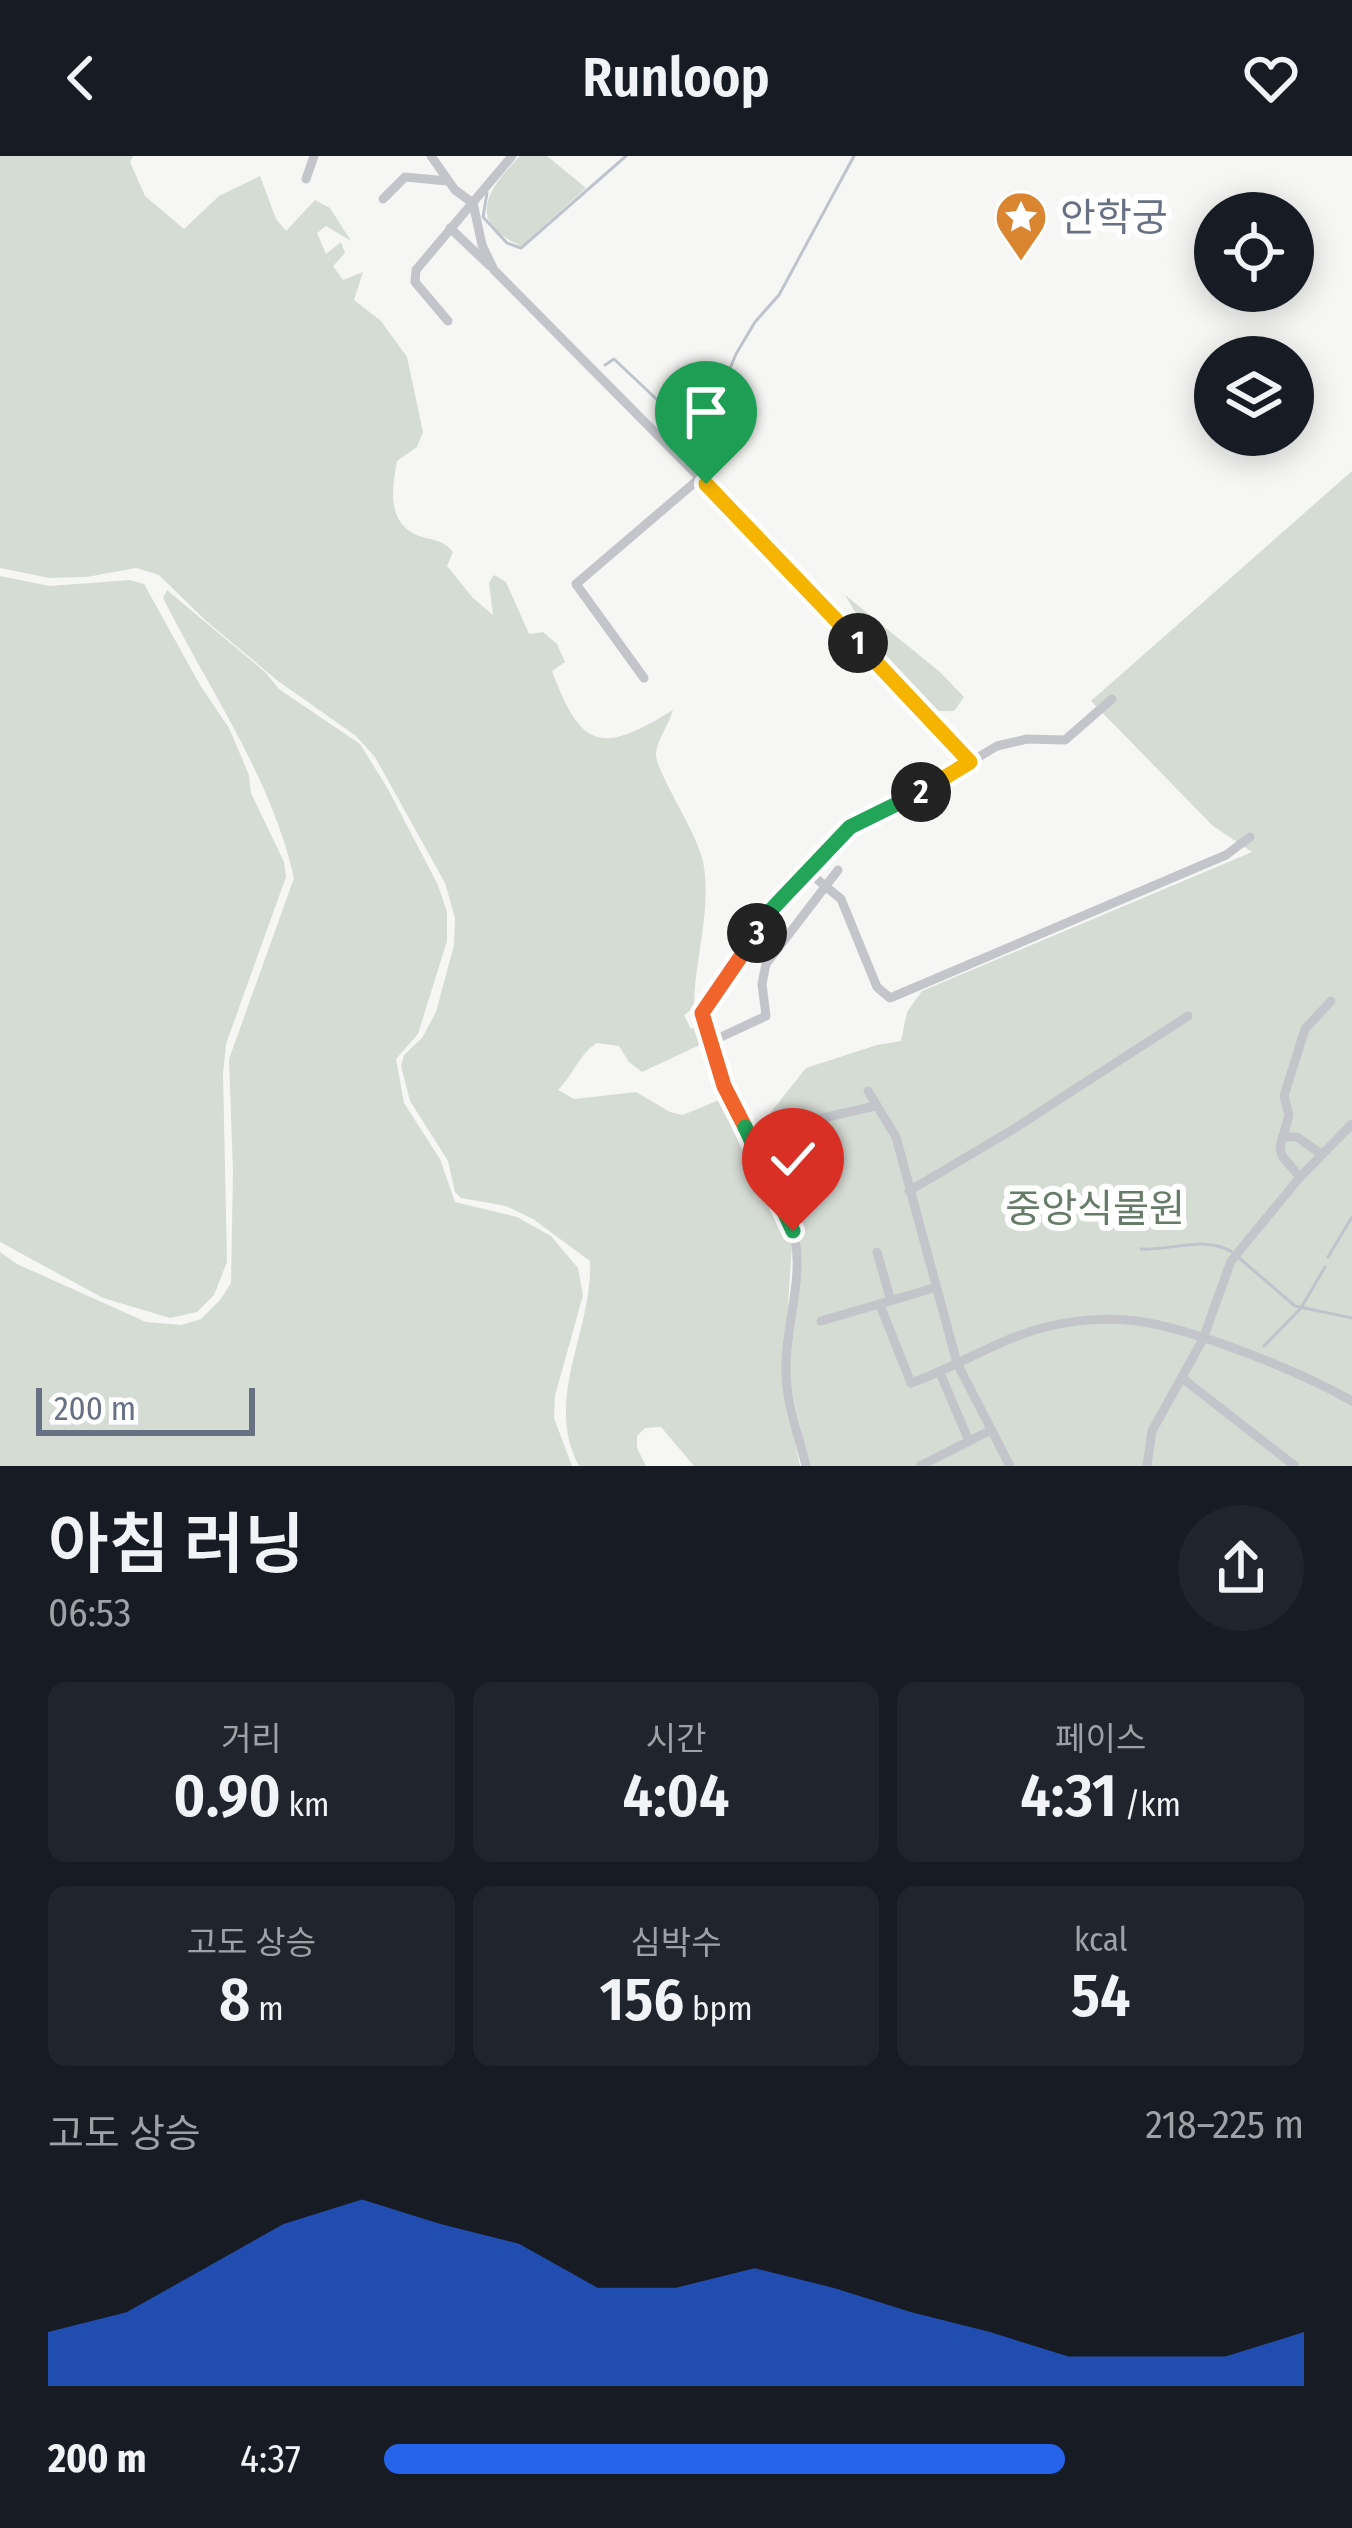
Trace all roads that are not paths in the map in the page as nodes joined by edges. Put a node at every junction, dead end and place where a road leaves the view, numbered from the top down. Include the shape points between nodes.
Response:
1 (314, 156) edge
2 (431, 156) edge
3 (512, 156) edge
4 (306, 179) dead end
5 (447, 181) junction
6 (383, 199) dead end
7 (473, 203) junction
8 (450, 228) junction
9 (494, 270) junction
10 (448, 321) dead end
11 (700, 478) junction
12 (644, 678) dead end
13 (1112, 699) dead end
14 (970, 762) junction
15 (1250, 837) dead end
16 (838, 870) dead end
17 (807, 871) junction
18 (826, 886) junction
19 (1331, 1001) dead end
20 (1188, 1016) dead end
21 (708, 1043) junction
22 (868, 1091) dead end
23 (874, 1106) junction
24 (801, 1123) dead end
25 (1352, 1124) edge
26 (1282, 1137) junction
27 (1321, 1154) junction
28 (1300, 1177) junction
29 (909, 1191) junction
30 (878, 1252) dead end
31 (934, 1288) junction
32 (886, 1303) junction
33 (821, 1321) dead end
34 (1203, 1339) junction
35 (957, 1363) junction
36 (940, 1373) junction
37 (1182, 1378) junction
38 (1352, 1401) edge
39 (989, 1431) junction
40 (969, 1441) junction
41 (806, 1466) edge
42 (920, 1466) edge
43 (1010, 1466) edge
44 (1147, 1466) edge
45 (1295, 1466) edge

1 - 4 street
2 - 5 street
3 - 7 street
5 - 6 street via 405,177
5 - 7 street
7 - 8 street
7 - 9 street
8 - 9 street
8 - 10 street via 414,277
9 - 11 street
11 - 12 street via 576,584
11 - 14 street
13 - 14 street via 1065,740 1014,741
14 - 17 street via 850,827
15 - 18 street via 1226,855 890,998 877,987 841,898
16 - 18 street
17 - 18 street
17 - 21 street via 704,1006
18 - 21 street via 766,964 766,1016
19 - 26 street via 1312,1016 1298,1045
20 - 29 street
21 - 41 street via 793,1231 785,1367
22 - 23 street
23 - 24 street
23 - 29 street via 896,1137
25 - 27 street
26 - 27 street
26 - 28 street via 1282,1156
27 - 28 street
28 - 34 street via 1231,1262
29 - 31 street
30 - 32 street
31 - 32 street
31 - 35 street
32 - 33 street
32 - 36 street via 910,1383
34 - 35 street via 1137,1321 1069,1323
34 - 37 street
34 - 38 street
35 - 36 street
35 - 39 street
36 - 40 street
37 - 44 street via 1152,1432
37 - 45 street
39 - 40 street
39 - 43 street
40 - 42 street

